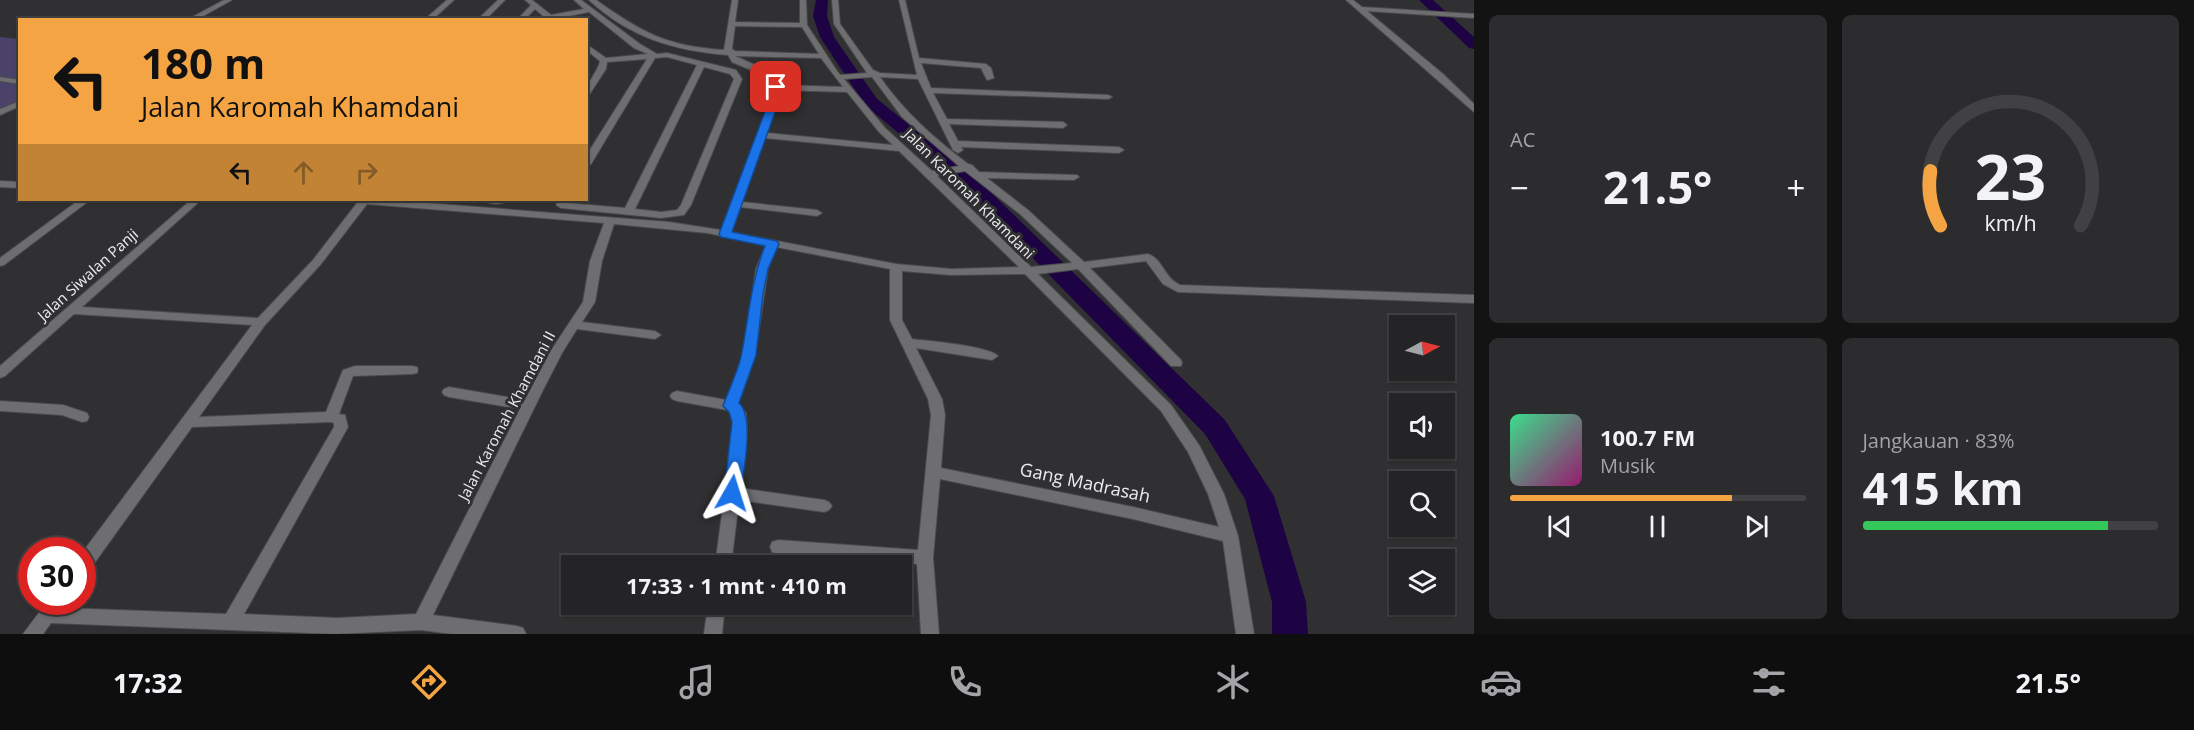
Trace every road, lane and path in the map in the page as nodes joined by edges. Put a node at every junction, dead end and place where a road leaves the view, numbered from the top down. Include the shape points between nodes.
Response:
1 (229, 0) edge
2 (451, 0) edge
3 (502, 0) edge
4 (528, 0) edge
5 (577, 0) edge
6 (592, 0) edge
7 (735, 0) edge
8 (804, 0) edge
9 (836, 0) edge
10 (902, 0) edge
11 (1349, 0) edge
12 (535, 5) junction
13 (1359, 9) junction
14 (589, 10) junction
15 (1474, 16) edge
16 (194, 18) edge
17 (429, 18) edge
18 (482, 18) edge
19 (522, 18) edge
20 (551, 18) edge
21 (556, 18) edge
22 (731, 24) junction
23 (804, 25) junction
24 (588, 48) edge
25 (732, 52) junction
26 (654, 54) junction
27 (825, 56) junction
28 (604, 60) junction
29 (917, 60) junction
30 (702, 63) junction
31 (0, 71) edge
32 (870, 75) junction
33 (920, 77) junction
34 (990, 78) dead end
35 (0, 79) edge
36 (18, 79) edge
37 (18, 79) edge
38 (844, 82) junction
39 (776, 85) junction
40 (588, 90) edge
41 (928, 90) junction
42 (1108, 97) dead end
43 (18, 104) edge
44 (1474, 108) edge
45 (0, 112) edge
46 (934, 125) junction
47 (1063, 125) dead end
48 (761, 135) junction
49 (955, 144) junction
50 (901, 148) junction
51 (1119, 150) dead end
52 (588, 161) edge
53 (965, 167) junction
54 (935, 173) junction
55 (978, 175) junction
56 (1074, 177) dead end
57 (0, 184) edge
58 (18, 185) edge
59 (84, 201) edge
60 (195, 201) edge
61 (364, 201) edge
62 (377, 201) edge
63 (563, 202) edge
64 (736, 204) junction
65 (629, 211) junction
66 (817, 213) dead end
67 (552, 216) junction
68 (609, 222) junction
69 (725, 234) junction
70 (772, 244) junction
71 (0, 263) edge
72 (896, 267) junction
73 (1076, 267) junction
74 (1027, 271) junction
75 (1474, 298) edge
76 (71, 310) junction
77 (261, 322) junction
78 (576, 325) junction
79 (655, 335) dead end
80 (906, 343) junction
81 (992, 356) dead end
82 (1176, 363) dead end
83 (412, 370) dead end
84 (0, 373) edge
85 (449, 392) dead end
86 (677, 396) dead end
87 (528, 405) junction
88 (0, 406) edge
89 (731, 406) junction
90 (82, 417) dead end
91 (331, 417) junction
92 (189, 422) junction
93 (932, 472) junction
94 (732, 493) junction
95 (824, 506) dead end
96 (1230, 536) junction
97 (778, 547) dead end
98 (96, 548) edge
99 (724, 555) edge
100 (925, 558) junction
101 (96, 611) edge
102 (47, 615) edge
103 (716, 615) edge
104 (232, 620) junction
105 (421, 622) junction
106 (32, 634) edge
107 (517, 634) edge
108 (713, 634) edge
109 (930, 634) edge
110 (1245, 634) edge

1 - 16 street
2 - 17 street
3 - 18 street
4 - 12 street
5 - 14 street
6 - 25 street via 661,42
7 - 22 street
8 - 23 street
9 - 32 street via 837,24
10 - 29 street
11 - 13 street
12 - 19 street
12 - 20 street
13 - 15 street
13 - 44 street
14 - 21 street
14 - 26 street
22 - 23 street
22 - 25 street via 727,48
23 - 27 street, Jalan Karomah Khamdani
24 - 28 street
25 - 27 street
25 - 39 street via 735,60 762,70
26 - 28 street
26 - 30 street
26 - 52 street
27 - 38 street, Jalan Karomah Khamdani
28 - 40 street via 603,69
29 - 33 street
29 - 34 street via 983,66
30 - 65 street
30 - 65 street via 733,72 738,79 686,205 680,213 669,215
31 - 36 street
32 - 33 street
32 - 38 street
32 - 46 street via 893,103
33 - 41 street
35 - 37 street
38 - 39 street
38 - 50 street, Jalan Karomah Khamdani
39 - 48 street
41 - 42 street
41 - 46 street
43 - 45 street
46 - 47 street
46 - 49 street
46 - 53 street
48 - 50 street
48 - 64 street
49 - 51 street
49 - 53 street
50 - 54 street, Jalan Karomah Khamdani
53 - 54 street
53 - 55 street
54 - 74 street, Jalan Karomah Khamdani
55 - 56 street
55 - 73 street via 1024,212
57 - 58 street
59 - 71 street
60 - 76 street, Jalan Siwalan Panji
61 - 77 street via 317,262
62 - 67 street, Jalan Karomah Khamdani
63 - 65 street
63 - 67 street
64 - 66 street
64 - 69 street
67 - 68 street, Jalan Karomah Khamdani
68 - 69 street, Jalan Karomah Khamdani via 669,225
68 - 78 street, Jalan Karomah Khamdani II via 596,261 592,293
69 - 70 street, Jalan Karomah Khamdani
70 - 72 street, Jalan Karomah Khamdani
70 - 89 street via 762,269 749,355
72 - 74 street, Jalan Karomah Khamdani via 951,272
72 - 80 street via 896,320
73 - 74 street
73 - 75 street via 1148,257 1164,281 1178,288
73 - 82 street
74 - 96 street via 1166,408 1194,448
76 - 77 street
76 - 84 street, Jalan Siwalan Panji
77 - 92 street
78 - 79 street
78 - 87 street, Jalan Karomah Khamdani II via 556,352
80 - 81 street
80 - 93 street via 938,415
83 - 91 street via 351,371
85 - 87 street
86 - 89 street
87 - 105 street, Jalan Karomah Khamdani II
88 - 90 street via 63,410
89 - 94 street via 736,408 740,422
91 - 92 street
91 - 104 street via 340,419 340,427
92 - 98 street
93 - 96 street, Gang Madrasah
93 - 100 street
94 - 95 street
94 - 99 street
96 - 110 street
97 - 100 street
100 - 109 street
101 - 104 street
102 - 106 street
103 - 108 street
104 - 105 street via 338,626
105 - 107 street

